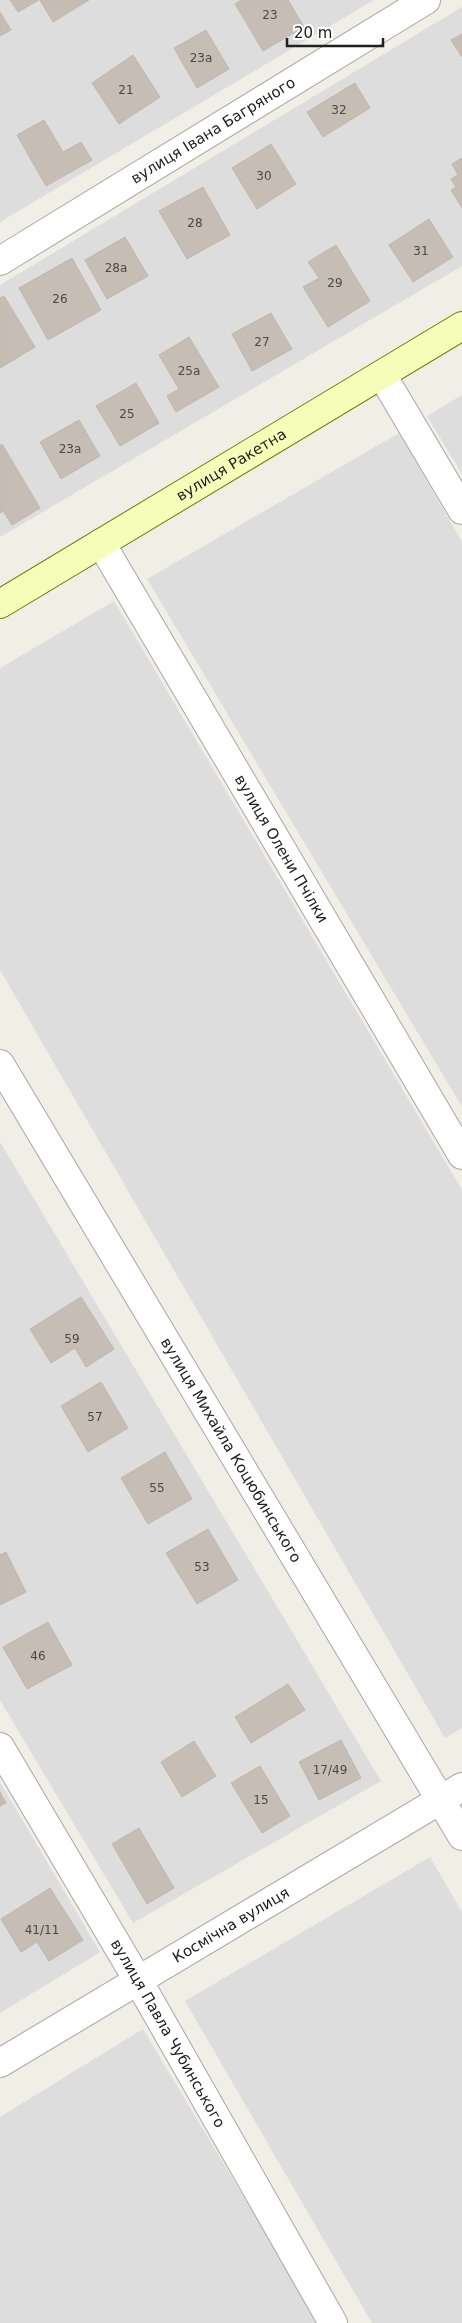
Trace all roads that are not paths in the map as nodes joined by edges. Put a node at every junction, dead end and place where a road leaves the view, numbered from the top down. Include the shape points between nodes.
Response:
1 (426, 0) edge
2 (0, 261) edge
3 (462, 326) edge
4 (382, 375) junction
5 (462, 510) edge
6 (102, 543) junction
7 (0, 604) edge
8 (0, 1064) edge
9 (462, 1155) edge
10 (0, 1747) edge
11 (451, 1793) edge
12 (462, 1836) edge
13 (139, 1982) junction
14 (0, 2063) edge
15 (333, 2323) edge

1 - 2 street, вулиця Івана Багряного
3 - 4 street, вулиця Ракетна
4 - 5 street
4 - 6 street, вулиця Ракетна
6 - 7 street, вулиця Ракетна
6 - 9 street, вулиця Олени Пчілки
8 - 11 street, вулиця Михайла Коцюбинського
10 - 13 street, вулиця Павла Чубинського
11 - 12 street, вулиця Михайла Коцюбинського
11 - 13 street, Космічна вулиця
13 - 14 street, Космічна вулиця
13 - 15 street, вулиця Павла Чубинського

